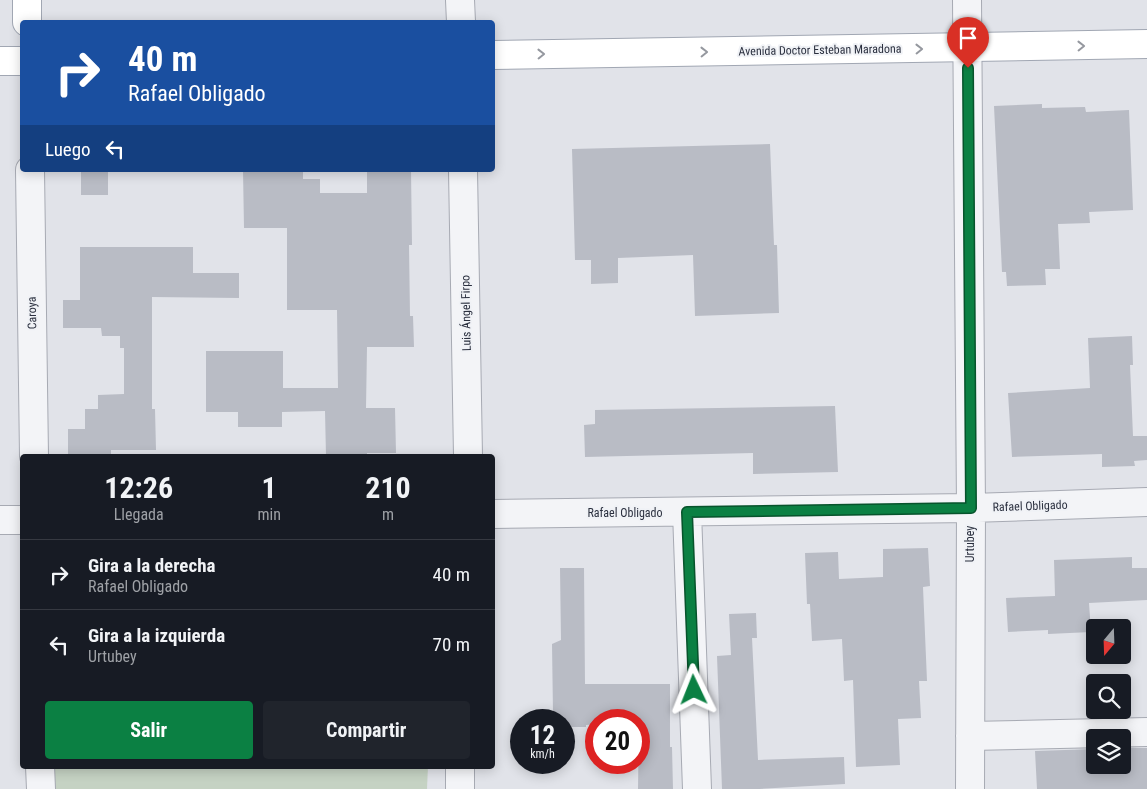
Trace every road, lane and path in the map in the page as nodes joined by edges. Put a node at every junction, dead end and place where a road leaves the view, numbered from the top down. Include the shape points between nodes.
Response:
1 (27, 0) edge
2 (460, 0) edge
3 (968, 0) edge
4 (27, 20) edge
5 (461, 20) edge
6 (1147, 44) edge
7 (968, 48) junction
8 (495, 55) edge
9 (0, 61) edge
10 (20, 61) edge
11 (30, 172) edge
12 (463, 172) edge
13 (34, 454) edge
14 (468, 454) edge
15 (1147, 502) edge
16 (971, 508) junction
17 (687, 512) junction
18 (495, 514) edge
19 (0, 520) edge
20 (20, 520) edge
21 (1147, 732) edge
22 (970, 736) junction
23 (40, 769) edge
24 (460, 769) edge
25 (41, 789) edge
26 (460, 789) edge
27 (697, 789) edge
28 (970, 789) edge

1 - 4 main road
2 - 5 street
3 - 7 street, Urtubey
7 -> 6 main road, Avenida Doctor Esteban Maradona
8 -> 7 main road, Avenida Doctor Esteban Maradona
7 - 16 street, Urtubey
9 - 10 main road
11 - 13 street, Caroya
12 - 14 street, Luis Ángel Firpo
15 - 16 street, Rafael Obligado
16 - 17 street, Rafael Obligado
16 - 22 street, Urtubey
17 - 18 street, Rafael Obligado
17 - 27 street
19 - 20 street
21 - 22 street
22 - 28 street, Urtubey
23 - 25 street
24 - 26 street

